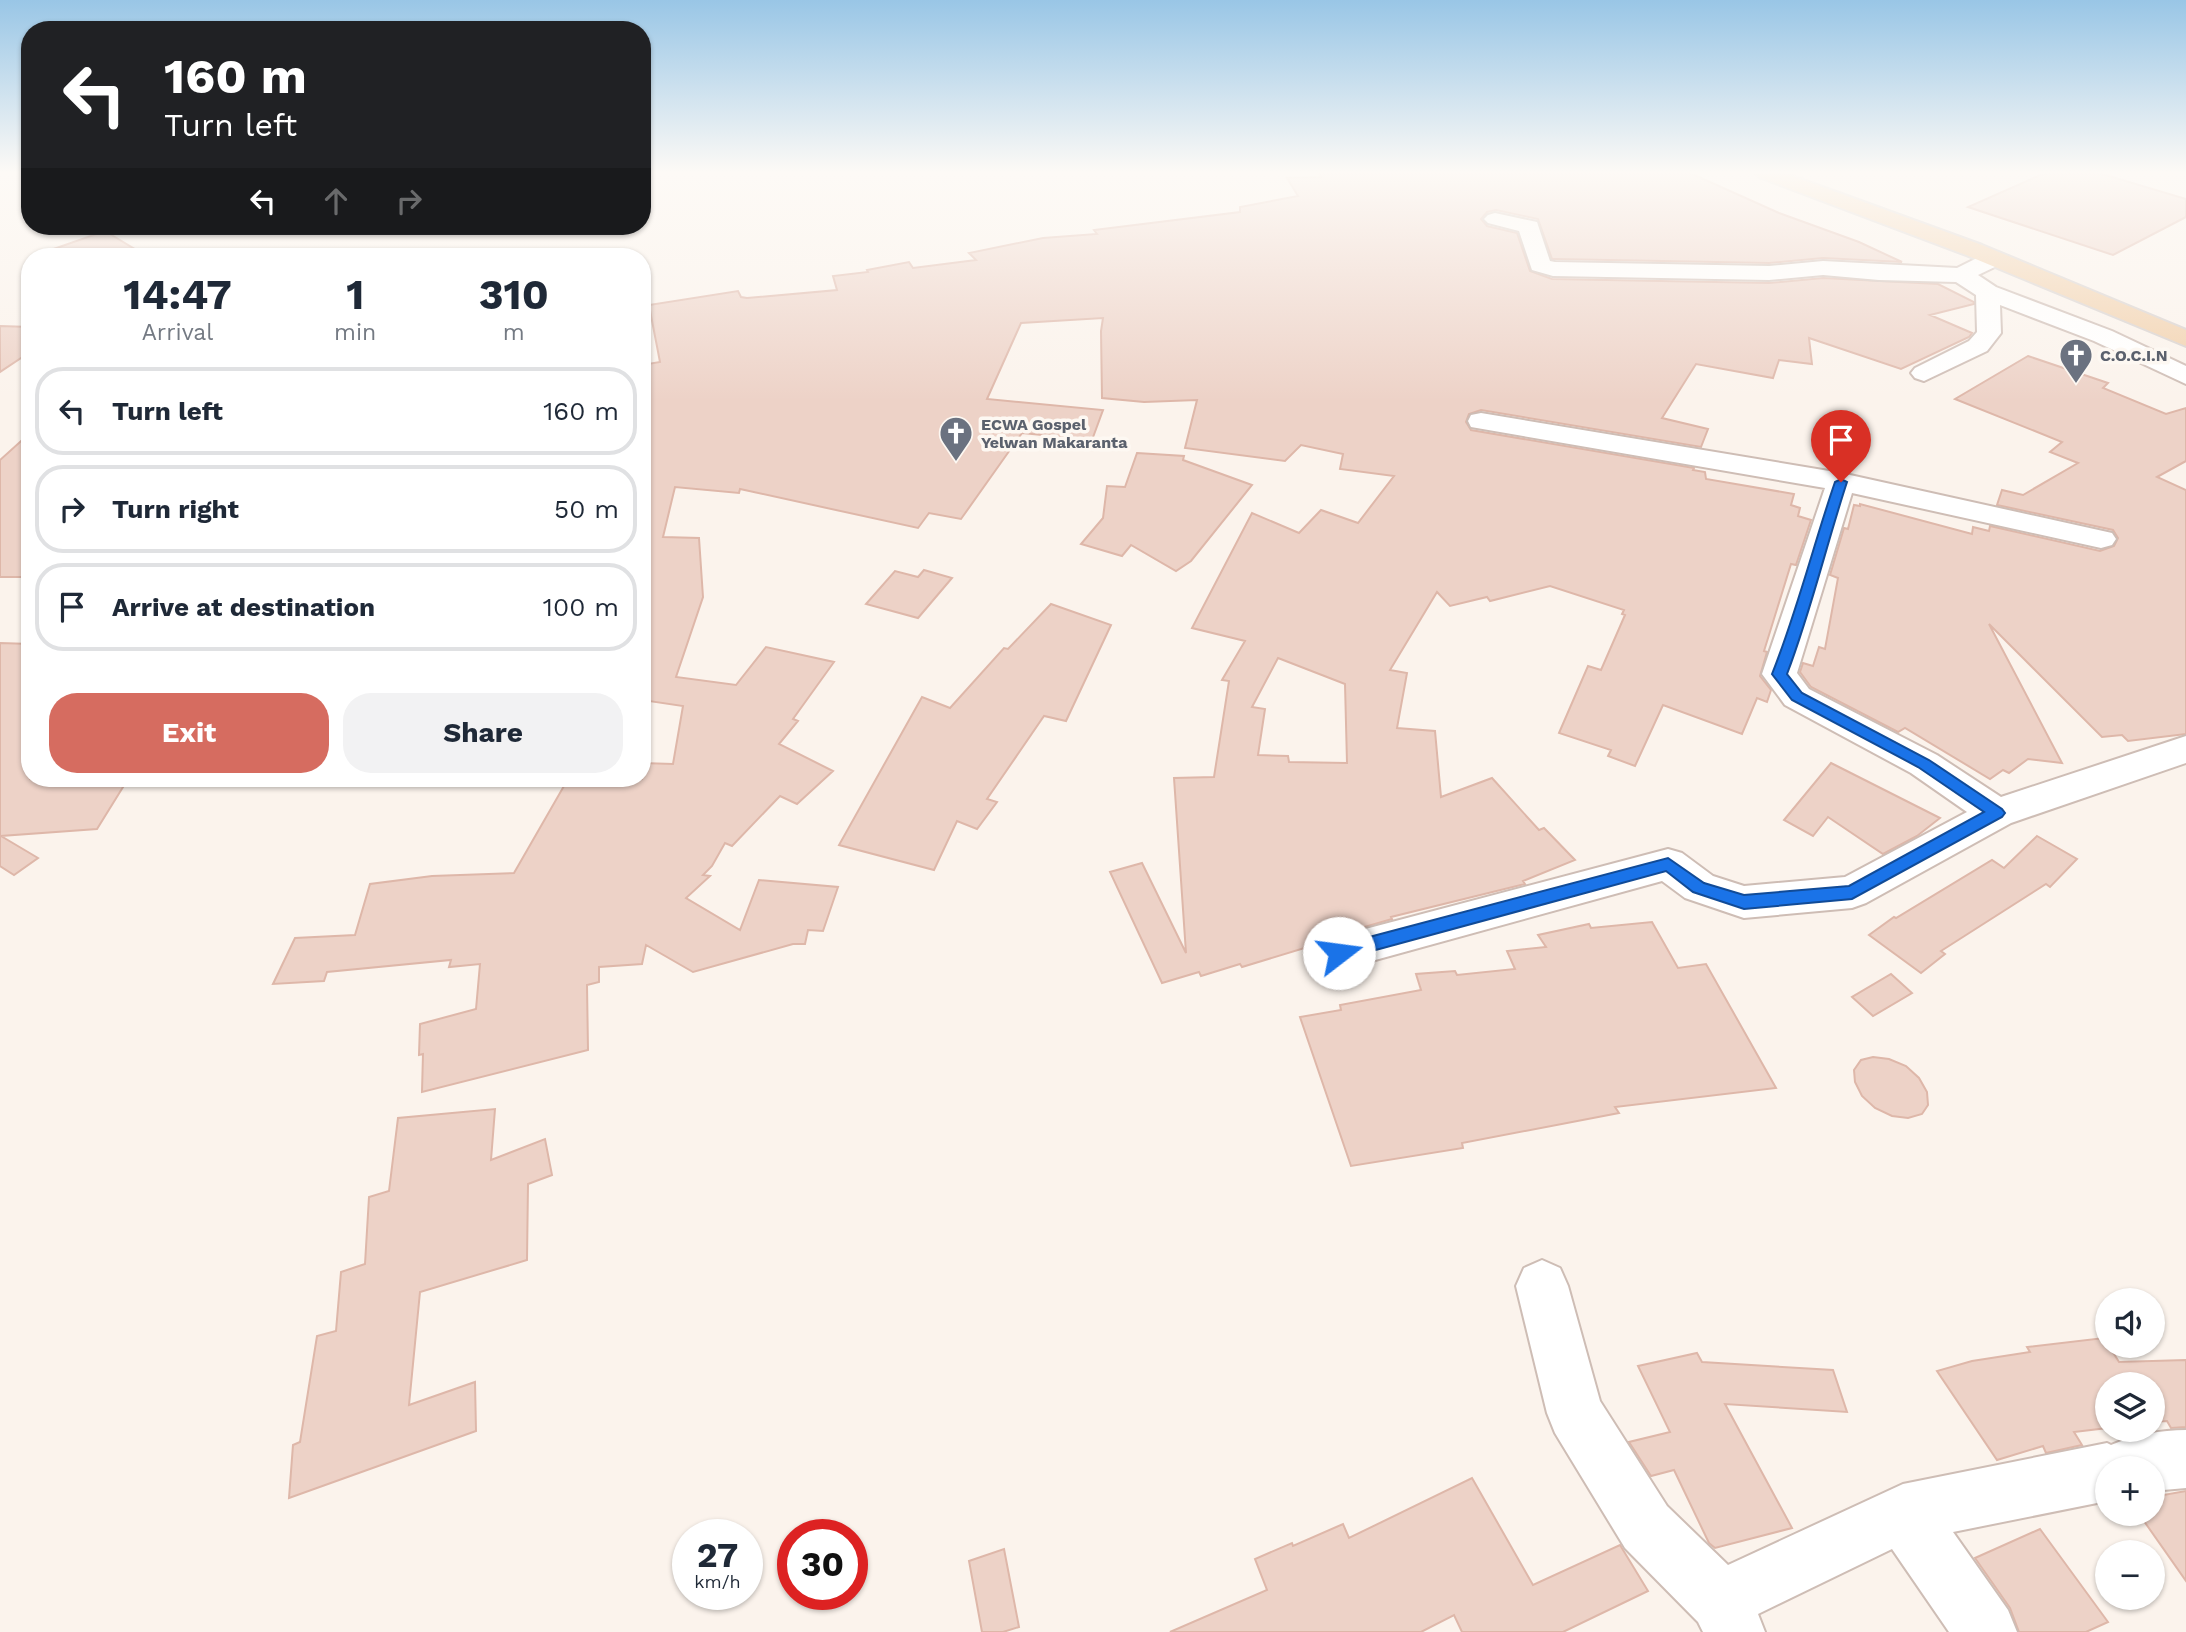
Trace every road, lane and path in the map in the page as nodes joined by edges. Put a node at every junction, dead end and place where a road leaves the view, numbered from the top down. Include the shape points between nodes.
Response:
1 (1535, 249) edge
2 (1967, 249) edge
3 (2001, 249) edge
4 (1993, 259) junction
5 (1961, 275) junction
6 (1988, 292) junction
7 (2186, 325) edge
8 (2186, 340) edge
9 (1924, 373) dead end
10 (2186, 376) edge
11 (1481, 421) dead end
12 (1841, 482) junction
13 (2101, 539) dead end
14 (2186, 749) edge
15 (1997, 813) junction
16 (1339, 953) dead end
17 (1542, 1286) dead end
18 (2186, 1459) edge
19 (2165, 1460) edge
20 (2095, 1474) edge
21 (1903, 1513) junction
22 (1727, 1616) edge
23 (1986, 1632) edge

1 - 5 street via 1540,265 1553,269 1769,273 1823,268
2 - 4 main road
3 - 7 main road
4 - 5 street
4 - 8 main road
5 - 6 street
6 - 9 street via 1989,333 1978,346
6 - 10 street via 2103,336
11 - 12 street via 1658,447
12 - 13 street
12 - 15 street via 1779,674 1797,697 1924,764
14 - 15 street
15 - 16 street via 1852,892 1744,902 1699,887 1668,864
17 - 22 street via 1574,1413 1646,1527
18 - 19 street
20 - 21 street
21 - 22 street
21 - 23 street

